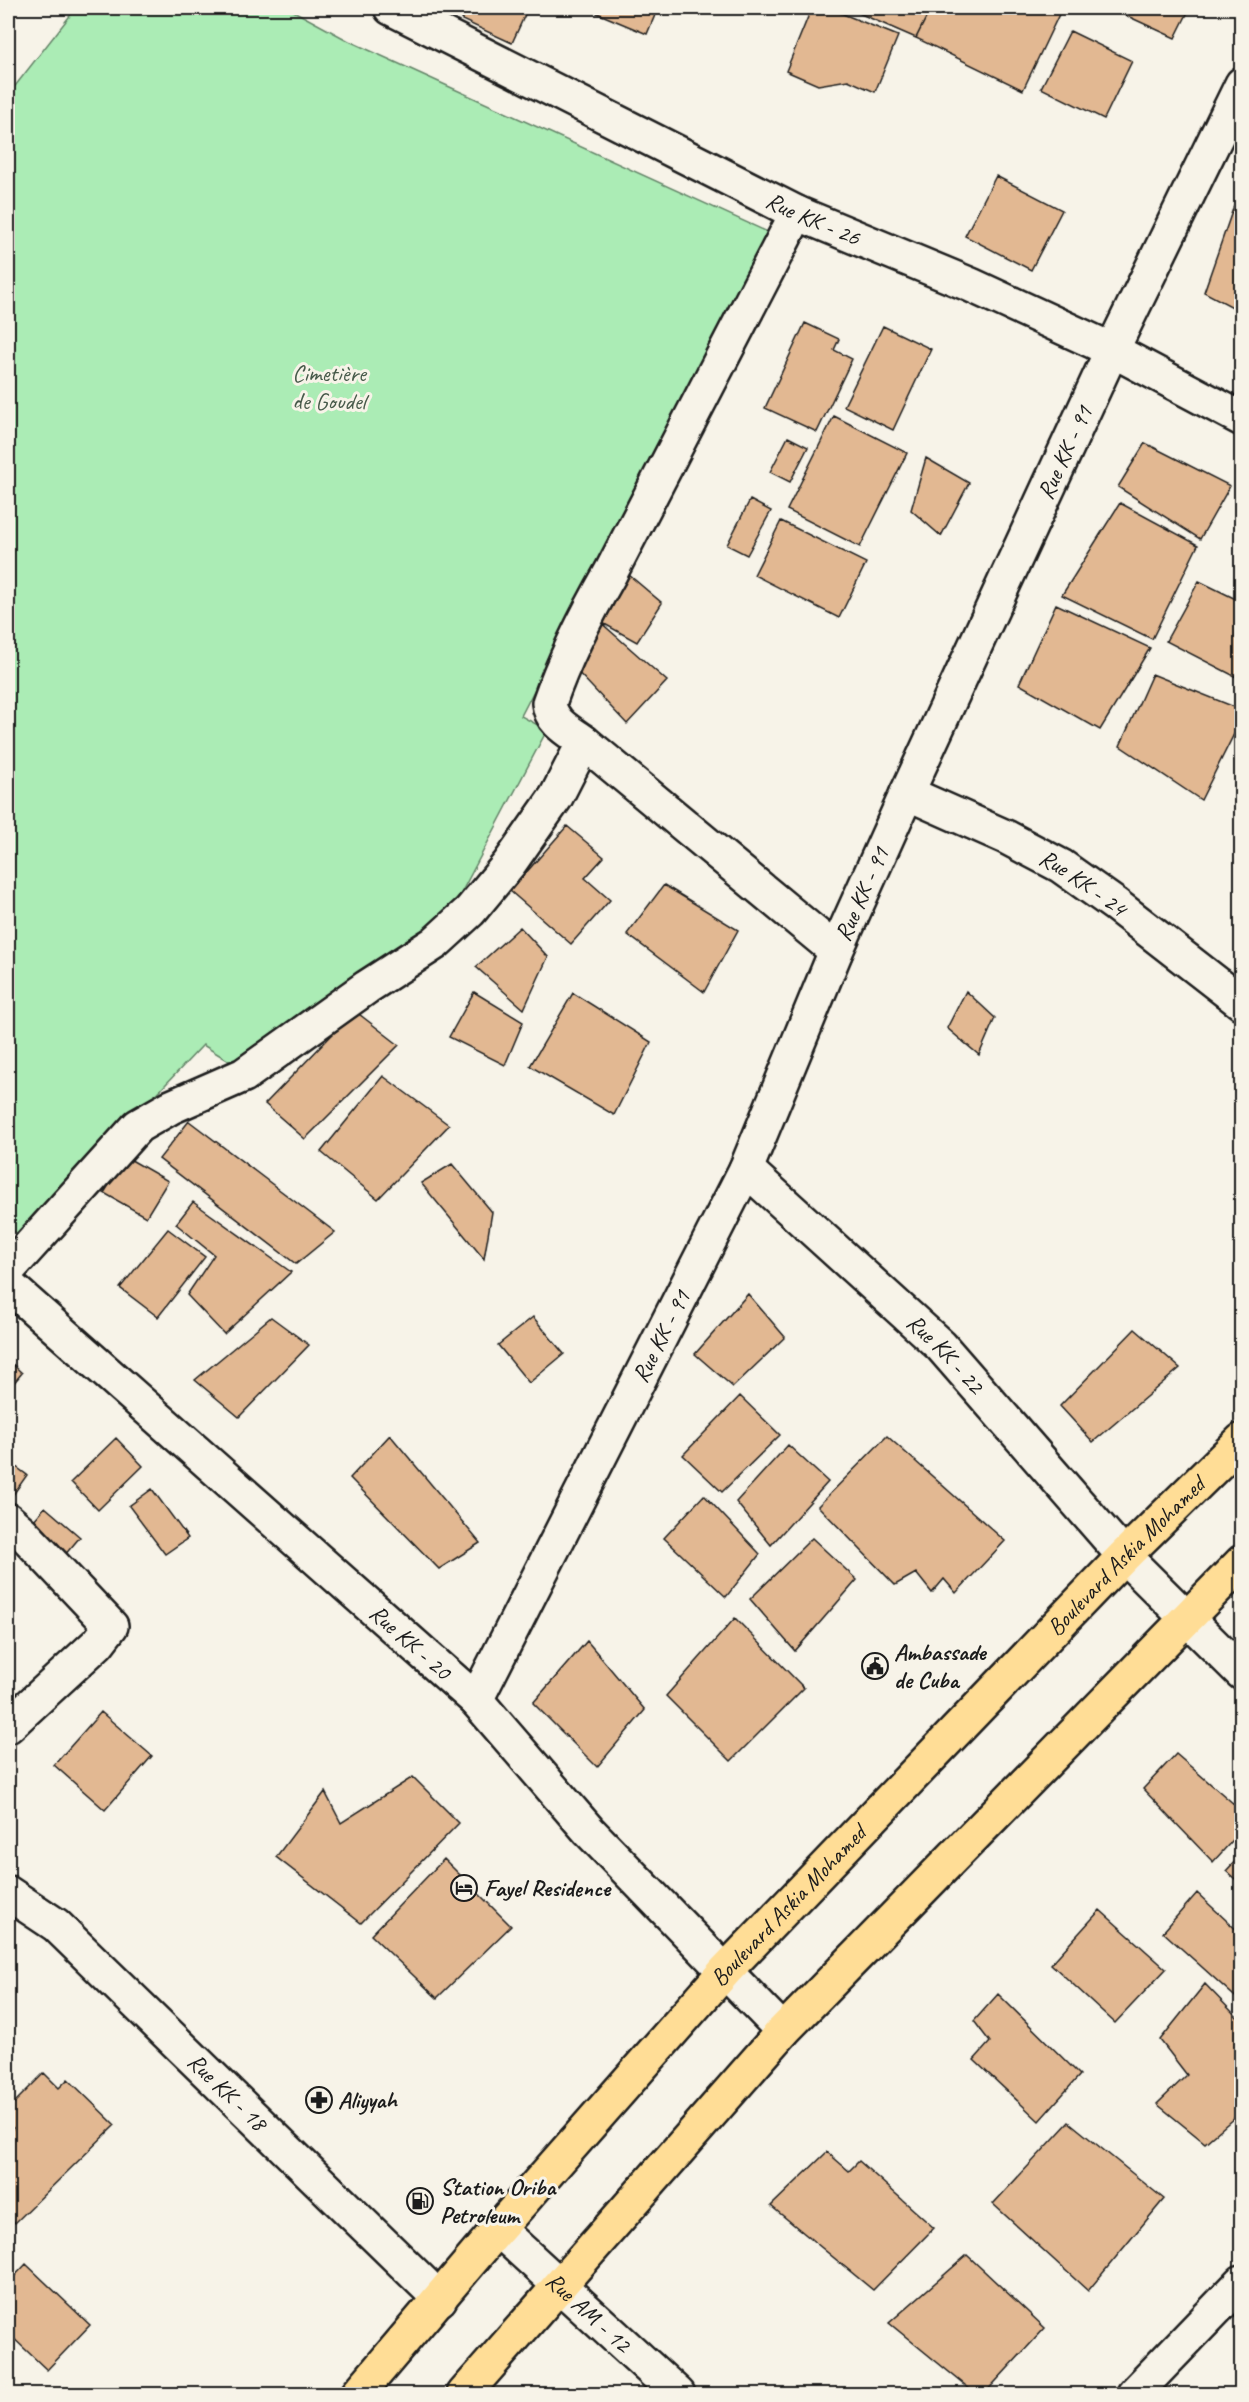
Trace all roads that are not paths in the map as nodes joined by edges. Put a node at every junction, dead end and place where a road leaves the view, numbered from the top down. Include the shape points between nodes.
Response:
1 (391, 8) edge
2 (1242, 84) edge
3 (797, 213) junction
4 (1112, 350) junction
5 (1242, 419) edge
6 (584, 742) junction
7 (907, 793) junction
8 (836, 951) junction
9 (1242, 1003) edge
10 (746, 1169) junction
11 (8, 1270) edge
12 (8, 1285) edge
13 (1242, 1440) edge
14 (8, 1520) edge
15 (1124, 1556) junction
16 (1242, 1562) edge
17 (1186, 1617) junction
18 (1242, 1673) edge
19 (476, 1700) junction
20 (8, 1726) edge
21 (8, 1893) edge
22 (726, 1970) junction
23 (783, 2031) junction
24 (498, 2229) junction
25 (560, 2285) junction
26 (1240, 2286) edge
27 (440, 2299) junction
28 (358, 2394) edge
29 (464, 2394) edge
30 (678, 2394) edge
31 (1134, 2394) edge

1 - 3 street, Rue KK - 26
2 - 4 street, Rue KK - 91
3 - 4 street, Rue KK - 26 via 971,285
3 - 6 street via 589,611 555,686 549,703 554,720
4 - 5 street, Rue KK - 26
4 - 7 street, Rue KK - 91
6 - 8 street
6 - 11 street via 555,797 509,864 470,911 435,943 244,1075 138,1126
7 - 8 street, Rue KK - 91
7 - 9 street, Rue KK - 24 via 1061,866
8 - 10 street, Rue KK - 91
10 - 15 street, Rue KK - 22 via 941,1347
10 - 19 street, Rue KK - 91
12 - 19 street, Rue KK - 20
13 - 15 main road, Boulevard Askia Mohamed
14 - 20 street via 111,1626 98,1643
15 - 17 street, Rue KK - 22
15 - 22 main road, Boulevard Askia Mohamed
16 - 17 main road
17 - 18 street, Rue KK - 22
17 - 23 main road
19 - 22 street, Rue KK - 20 via 589,1831
21 - 27 street, Rue KK - 18 via 56,1925
22 - 23 street, Rue KK - 20
22 - 24 main road, Boulevard Askia Mohamed
23 - 25 main road
24 - 25 street, Rue AM - 12
24 - 27 main road, Boulevard Askia Mohamed
25 - 29 main road
25 - 30 street, Rue AM - 12
26 - 31 street
27 - 28 main road, Boulevard Askia Mohamed

